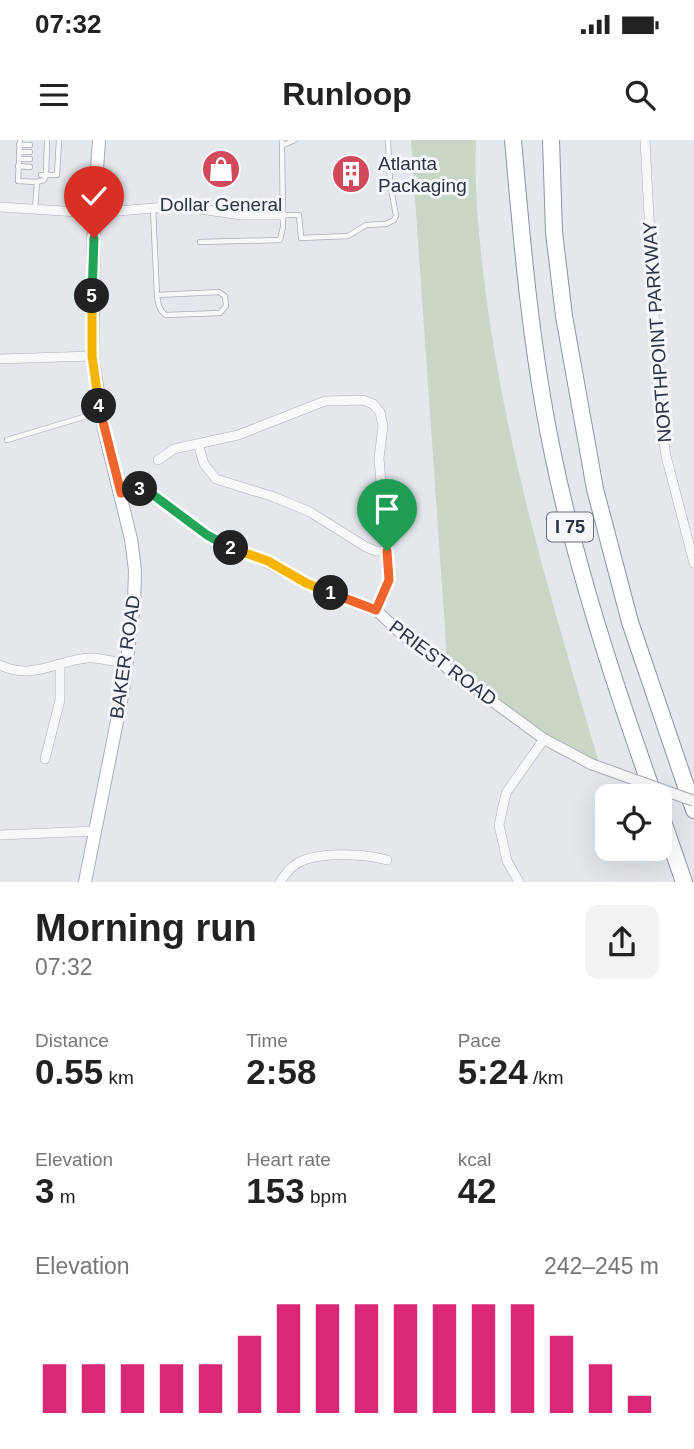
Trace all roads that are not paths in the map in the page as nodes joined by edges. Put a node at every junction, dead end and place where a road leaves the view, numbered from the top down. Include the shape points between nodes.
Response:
1 (99, 140) edge
2 (295, 140) edge
3 (388, 140) edge
4 (513, 140) edge
5 (519, 140) edge
6 (551, 140) edge
7 (559, 140) edge
8 (645, 140) edge
9 (58, 142) edge
10 (282, 142) edge
11 (20, 143) edge
12 (47, 143) edge
13 (30, 145) dead end
14 (19, 152) junction
15 (19, 159) junction
16 (18, 166) junction
17 (30, 167) dead end
18 (44, 175) junction
19 (37, 182) junction
20 (0, 207) edge
21 (153, 208) junction
22 (35, 209) junction
23 (94, 212) junction
24 (282, 215) junction
25 (554, 232) junction
26 (200, 242) dead end
27 (523, 249) junction
28 (157, 295) junction
29 (92, 356) junction
30 (0, 359) edge
31 (100, 411) junction
32 (7, 440) dead end
33 (198, 444) junction
34 (158, 460) dead end
35 (121, 493) junction
36 (387, 551) junction
37 (694, 563) edge
38 (376, 610) junction
39 (127, 664) junction
40 (0, 665) edge
41 (60, 666) junction
42 (544, 739) junction
43 (44, 759) dead end
44 (650, 784) edge
45 (694, 801) edge
46 (694, 810) edge
47 (96, 831) junction
48 (0, 835) edge
49 (672, 848) edge
50 (387, 860) dead end
51 (85, 882) edge
52 (280, 882) edge
53 (519, 882) edge
54 (684, 882) edge

1 - 23 main road, BAKER ROAD
2 - 10 lane
3 - 24 lane via 394,220 366,225 348,236 301,238 299,215
4 - 27 highway
5 - 27 highway, I 75
6 - 25 highway, I 75
7 - 25 highway
8 - 37 street, NORTHPOINT PARKWAY via 659,408 666,456
9 - 18 lane via 57,175
10 - 24 lane
11 - 13 lane
11 - 14 lane
12 - 18 lane
14 - 15 lane
14 - 15 lane via 30,156
15 - 16 lane
16 - 17 lane
16 - 19 lane via 18,181
18 - 19 lane via 44,180
19 - 22 lane
20 - 22 street
21 - 23 street
21 - 24 street
21 - 28 lane
22 - 23 street
23 - 29 main road, BAKER ROAD
24 - 26 lane via 280,240
25 - 46 highway, I 75 via 572,370 603,523 630,622
27 - 44 highway, I 75 via 540,385 563,503 616,689
28 - 28 lane via 166,315 220,313 226,306 225,296 219,292
29 - 30 street
29 - 31 main road, BAKER ROAD
31 - 32 lane
31 - 35 main road, BAKER ROAD
33 - 34 street via 174,449
33 - 36 street via 204,464 216,479 310,512 366,547
33 - 36 street via 238,435 325,401 373,404 383,426 380,458
35 - 38 street, PRIEST ROAD via 144,488 230,548
35 - 39 main road, BAKER ROAD via 135,570
36 - 38 street via 389,580
38 - 42 street, PRIEST ROAD via 406,638
39 - 41 street via 89,658
39 - 47 main road, BAKER ROAD
40 - 41 street via 21,671
41 - 43 street via 60,700
42 - 45 street, PRIEST ROAD, bridge via 591,764
42 - 53 street via 506,793 499,825 507,862
47 - 48 street
47 - 51 main road, BAKER ROAD
49 - 54 highway
50 - 52 street via 361,855 312,858 289,869

